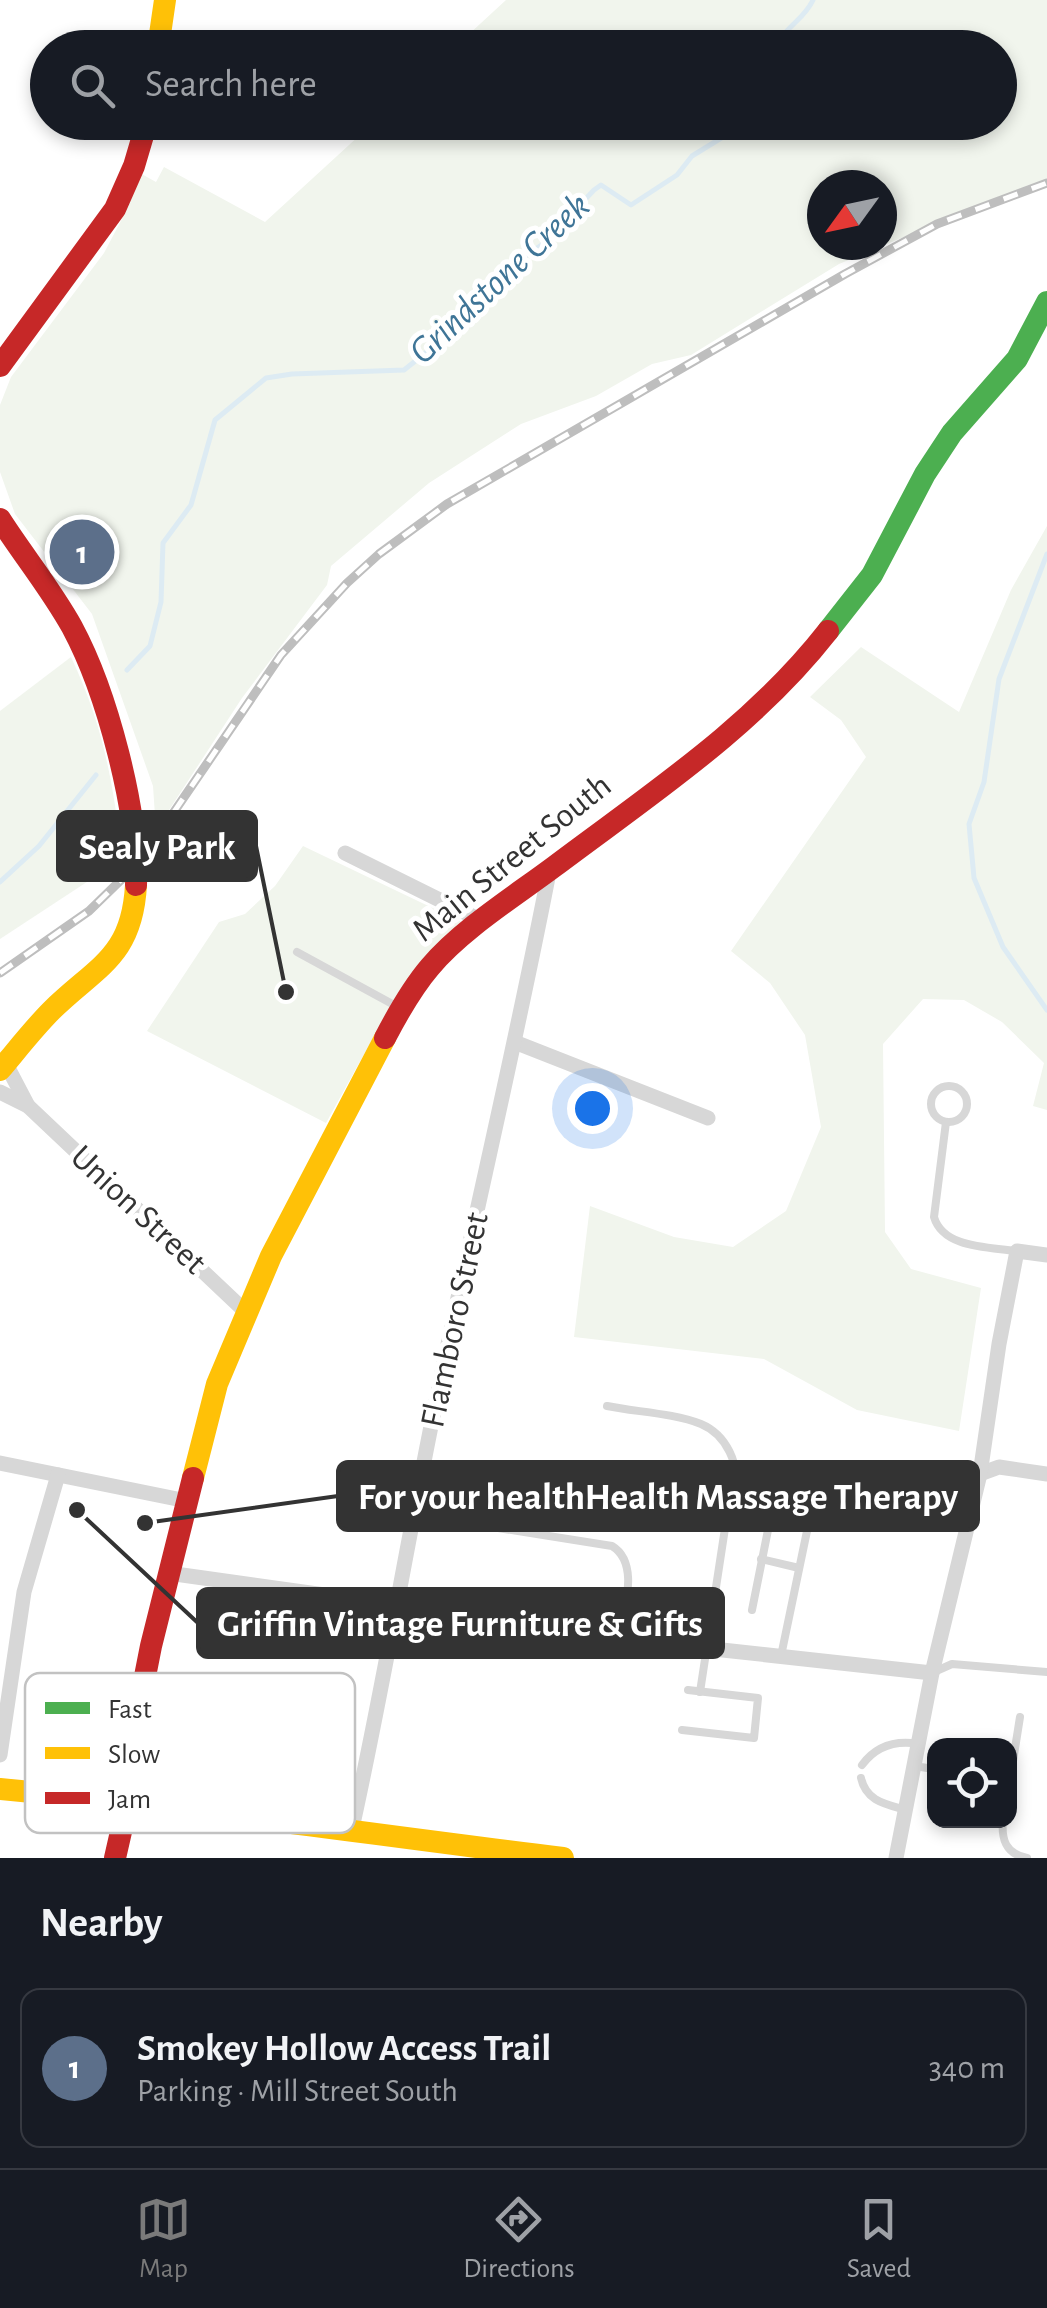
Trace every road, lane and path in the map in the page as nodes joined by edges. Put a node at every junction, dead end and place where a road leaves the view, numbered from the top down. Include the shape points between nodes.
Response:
1 (165, 0) edge
2 (161, 30) edge
3 (142, 140) edge
4 (1047, 302) edge
5 (0, 366) edge
6 (0, 518) edge
7 (345, 853) dead end
8 (550, 866) junction
9 (482, 920) junction
10 (297, 952) dead end
11 (400, 1008) junction
12 (516, 1043) junction
13 (3, 1067) edge
14 (0, 1092) edge
15 (28, 1106) junction
16 (708, 1118) dead end
17 (946, 1122) junction
18 (1017, 1251) junction
19 (1047, 1256) edge
20 (248, 1314) junction
21 (607, 1406) dead end
22 (0, 1464) edge
23 (980, 1474) junction
24 (1047, 1474) edge
25 (58, 1475) junction
26 (777, 1485) junction
27 (731, 1489) junction
28 (187, 1501) junction
29 (812, 1508) dead end
30 (416, 1515) junction
31 (761, 1558) junction
32 (799, 1568) junction
33 (168, 1573) junction
34 (399, 1605) junction
35 (752, 1610) dead end
36 (620, 1636) junction
37 (704, 1648) junction
38 (780, 1656) junction
39 (932, 1672) junction
40 (1047, 1672) edge
41 (147, 1673) edge
42 (688, 1690) dead end
43 (700, 1692) junction
44 (1020, 1717) dead end
45 (682, 1730) dead end
46 (1017, 1738) edge
47 (918, 1744) junction
48 (0, 1754) edge
49 (862, 1765) dead end
50 (914, 1766) junction
51 (927, 1768) edge
52 (861, 1778) dead end
53 (0, 1789) edge
54 (25, 1791) edge
55 (906, 1810) junction
56 (355, 1813) edge
57 (1003, 1828) edge
58 (355, 1832) edge
59 (121, 1833) edge
60 (115, 1858) edge
61 (563, 1858) edge
62 (896, 1858) edge
63 (1027, 1858) edge

1 - 2 street
3 - 5 street via 115,209
4 - 8 street, Main Street South via 1017,359 934,460 872,576 796,672 740,727
6 - 13 street via 63,610 92,671 112,734 138,898 134,922 114,954
7 - 9 street
8 - 9 street, Main Street South
8 - 12 street, Flamboro Street
9 - 11 street, Main Street South via 431,965
10 - 11 lane
11 - 20 street, Main Street South
12 - 16 street
12 - 30 street, Flamboro Street
13 - 15 street, Union Street
14 - 15 street, Union Street
15 - 20 street, Union Street
17 - 17 lane via 958,1120 967,1105 964,1094 948,1086 931,1106
17 - 18 lane via 937,1228 962,1241
18 - 19 street
18 - 23 street
20 - 28 street, Main Street South via 218,1384
21 - 27 lane via 708,1429 734,1461
22 - 25 street
23 - 24 street via 999,1466
23 - 26 lane
23 - 39 street
25 - 28 street
25 - 48 street via 24,1592
26 - 27 lane
26 - 31 lane
27 - 37 lane
28 - 33 street, Main Street South
29 - 32 lane
30 - 34 street, Flamboro Street
30 - 36 lane via 612,1546 628,1571
31 - 32 lane
31 - 35 lane
32 - 38 lane
33 - 34 street
33 - 41 street, Main Street South
34 - 36 street
34 - 56 street, Flamboro Street
36 - 37 street
37 - 38 street
37 - 43 lane
38 - 39 street
39 - 40 lane via 952,1664
39 - 47 street
42 - 43 lane
43 - 45 lane via 758,1698 754,1738
44 - 46 lane
47 - 49 lane via 886,1746
47 - 50 street
50 - 51 lane
50 - 55 street
52 - 55 lane via 870,1796
53 - 54 street
55 - 62 street
57 - 63 lane via 1006,1848
58 - 61 street
59 - 60 street, Main Street South

